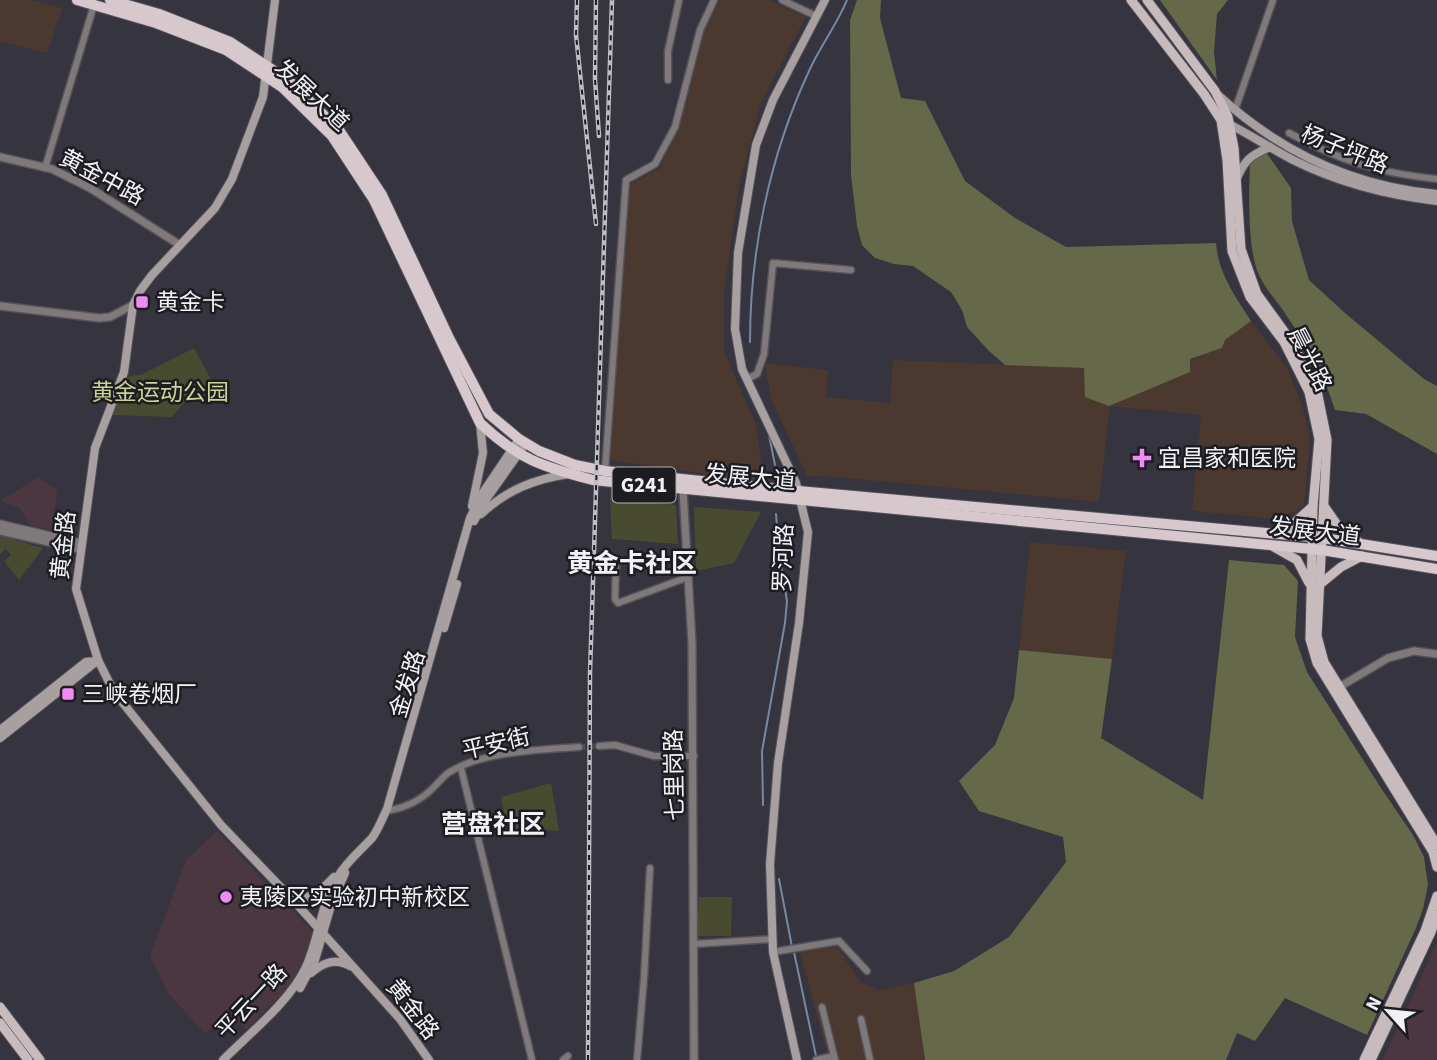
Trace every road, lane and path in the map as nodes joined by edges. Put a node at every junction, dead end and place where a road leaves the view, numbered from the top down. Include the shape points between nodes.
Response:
1 (77, 0) edge
2 (110, 0) edge
3 (275, 0) edge
4 (679, 0) edge
5 (714, 0) edge
6 (782, 0) edge
7 (825, 0) edge
8 (1131, 0) edge
9 (1147, 0) edge
10 (1273, 0) edge
11 (94, 5) junction
12 (816, 16) junction
13 (266, 71) junction
14 (668, 80) dead end
15 (1228, 118) junction
16 (1289, 133) dead end
17 (1270, 147) junction
18 (0, 157) edge
19 (45, 168) junction
20 (1437, 179) edge
21 (1236, 180) junction
22 (1437, 194) edge
23 (1437, 201) edge
24 (179, 244) junction
25 (851, 270) dead end
26 (131, 305) junction
27 (0, 306) edge
28 (747, 379) junction
29 (480, 423) junction
30 (522, 441) junction
31 (514, 452) junction
32 (605, 471) junction
33 (570, 474) junction
34 (683, 490) junction
35 (800, 496) junction
36 (1313, 506) junction
37 (1324, 506) junction
38 (472, 519) junction
39 (0, 524) edge
40 (0, 531) edge
41 (1318, 537) junction
42 (1270, 540) junction
43 (1361, 544) junction
44 (78, 546) junction
45 (1317, 549) junction
46 (1362, 556) junction
47 (1437, 556) edge
48 (616, 566) dead end
49 (1437, 569) edge
50 (688, 577) junction
51 (1315, 587) junction
52 (1437, 654) edge
53 (98, 660) junction
54 (1337, 689) junction
55 (0, 730) edge
56 (0, 738) edge
57 (599, 746) tunnel mouth
58 (579, 747) tunnel mouth
59 (694, 756) junction
60 (461, 768) junction
61 (391, 810) junction
62 (1437, 845) edge
63 (345, 864) junction
64 (1437, 867) edge
65 (650, 869) dead end
66 (1437, 896) edge
67 (293, 900) junction
68 (1437, 915) edge
69 (321, 931) junction
70 (1431, 932) edge
71 (772, 939) junction
72 (695, 944) junction
73 (774, 952) junction
74 (356, 970) junction
75 (867, 971) dead end
76 (309, 974) junction
77 (0, 1007) edge
78 (822, 1007) dead end
79 (861, 1019) dead end
80 (0, 1023) edge
81 (834, 1058) edge
82 (28, 1060) edge
83 (40, 1060) edge
84 (223, 1060) edge
85 (230, 1060) edge
86 (429, 1060) edge
87 (531, 1060) edge
88 (637, 1060) edge
89 (694, 1060) edge
90 (797, 1060) edge
91 (816, 1060) edge
92 (870, 1060) edge
93 (1364, 1060) edge
94 (1371, 1060) edge

1 - 11 highway, 发展大道 / G241
2 - 13 highway, 发展大道 / G241 via 230,42
3 - 13 main road, 黄金路
4 - 14 street via 668,51
5 - 32 street via 700,30 675,127 656,164 626,180
6 - 12 street
7 - 12 main road, 罗河路
8 - 15 main road, 晨光路
9 - 15 main road, 晨光路 via 1215,91
10 - 15 street
11 - 13 highway, 发展大道 / G241 via 156,23
11 - 19 street
12 - 28 main road, 罗河路 via 763,123 748,188 738,253 735,329
13 - 24 main road, 黄金路 via 263,97 226,192
13 - 29 highway, 发展大道 / G241 via 332,136 374,200
13 - 30 highway, 发展大道 / G241 via 288,79 339,130 382,195 489,414
15 - 17 main road
15 - 21 main road, 晨光路
15 - 22 main road, 杨子坪路 via 1253,124 1294,152 1340,173 1388,187
15 - 36 main road, 晨光路 via 1232,251 1250,297 1284,342 1309,391 1319,439
16 - 20 street via 1345,160
17 - 21 main road via 1244,162
17 - 23 main road via 1358,186
18 - 19 street, 黄金中路
19 - 24 street, 黄金中路 via 90,188
21 - 37 main road, 晨光路 via 1241,249 1257,294 1291,341 1317,391 1328,440
24 - 26 main road, 黄金路
25 - 28 street via 773,263 764,354 757,374
26 - 27 street via 99,318
26 - 44 main road, 黄金路 via 124,372 94,448
28 - 35 main road, 罗河路
29 - 31 highway, 发展大道 / G241
29 - 38 main road via 483,453
30 - 31 main road, 金发路
30 - 32 highway, 发展大道 / G241 via 550,456
31 - 33 highway, 发展大道 / G241
31 - 38 main road, 金发路 via 482,494
32 - 35 highway, 发展大道 / G241
33 - 34 highway, 发展大道 / G241
33 - 38 main road via 521,485
34 - 35 highway, 发展大道 / G241
34 - 50 street, 七里岗路
35 - 42 highway, 发展大道 / G241
35 - 71 main road, 罗河路 via 808,532 778,763 770,864
36 - 41 main road, 晨光路
36 - 42 main road
37 - 41 main road, 晨光路
37 - 43 main road via 1340,529
38 - 61 main road, 金发路
38 - 63 main road, 金发路 via 387,809 373,836
39 - 44 street
40 - 44 street
41 - 42 highway, 发展大道 / G241
41 - 43 highway, 发展大道 / G241
41 - 45 main road, 晨光路
42 - 45 highway, 发展大道 / G241
42 - 51 main road via 1297,560
43 - 47 highway, 发展大道 / G241
44 - 53 main road, 黄金路 via 76,589
45 - 46 highway, 发展大道 / G241
45 - 51 main road, 晨光路
46 - 49 highway, 发展大道 / G241
46 - 51 main road
48 - 50 street via 618,603
50 - 59 street, 七里岗路
51 - 54 main road, 晨光路 via 1317,636
52 - 54 street via 1414,650 1388,658
53 - 55 main road via 86,662
53 - 56 main road
53 - 67 main road, 黄金路 via 114,692 221,825
54 - 62 main road, 晨光路
54 - 64 main road, 晨光路 via 1433,852
57 - 59 street via 615,744 654,756
58 - 60 street, 平安街 via 510,754
59 - 72 street, 七里岗路
60 - 61 street, 平安街 via 448,773 407,807
60 - 87 street
61 - 69 main road, 金发路 via 377,838 345,872
63 - 67 main road via 320,891
63 - 69 main road, 金发路 via 335,880
65 - 88 street
66 - 70 main road
67 - 69 main road, 黄金路
68 - 70 main road
69 - 74 main road, 黄金路
69 - 76 main road, 平云一路
69 - 84 main road, 平云一路 via 291,991
70 - 93 main road
70 - 94 main road
71 - 72 street
71 - 73 main road, 罗河路
72 - 89 street, 七里岗路
73 - 75 street via 839,941
73 - 90 main road, 罗河路
74 - 76 main road via 336,961
74 - 86 main road, 黄金路
76 - 85 main road, 平云一路
77 - 83 main road
78 - 81 street
79 - 92 street
80 - 82 main road
81 - 91 street

